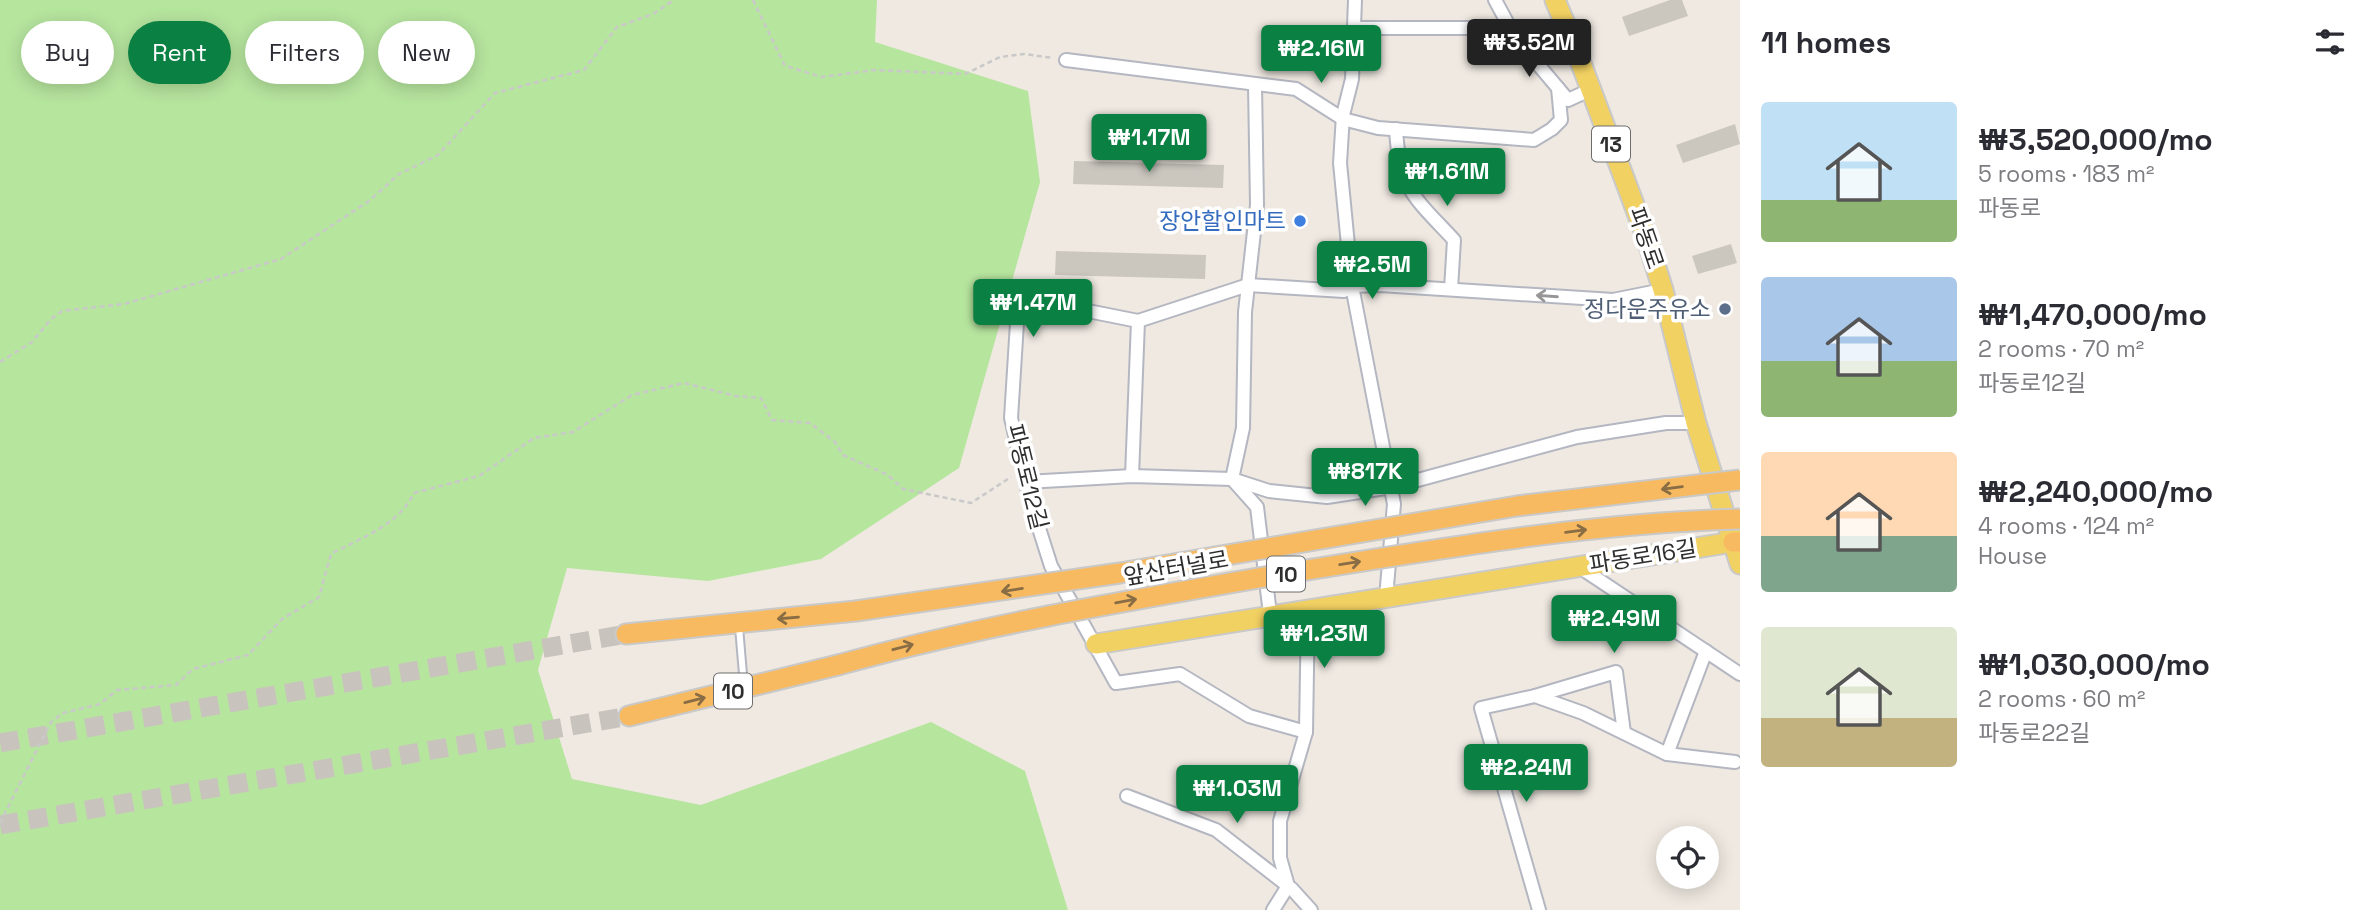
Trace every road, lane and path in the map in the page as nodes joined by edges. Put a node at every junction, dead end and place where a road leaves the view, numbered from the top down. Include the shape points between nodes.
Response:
1 (674, 0) edge
2 (753, 0) edge
3 (1355, 0) edge
4 (1495, 0) edge
5 (1555, 0) edge
6 (1354, 28) junction
7 (1510, 28) junction
8 (1066, 60) joint
9 (1255, 85) junction
10 (1558, 88) junction
11 (1590, 90) junction
12 (1343, 119) junction
13 (1396, 129) junction
14 (1248, 285) junction
15 (1352, 286) junction
16 (1451, 289) junction
17 (1663, 290) junction
18 (1138, 321) junction
19 (0, 362) edge
20 (1696, 423) junction
21 (1132, 476) junction
22 (1025, 477) junction
23 (1233, 479) junction
24 (1738, 480) edge
25 (1392, 487) junction
26 (1740, 519) edge
27 (1737, 542) edge
28 (1740, 564) edge
29 (1577, 566) junction
30 (1386, 598) junction
31 (1308, 608) junction
32 (739, 622) junction
33 (626, 634) tunnel mouth
34 (1096, 644) junction
35 (1706, 651) junction
36 (1740, 674) edge
37 (744, 688) junction
38 (1535, 696) junction
39 (629, 716) tunnel mouth
40 (1306, 732) junction
41 (1624, 733) junction
42 (1667, 754) junction
43 (1735, 762) dead end
44 (1127, 796) dead end
45 (0, 823) edge
46 (1288, 886) junction
47 (1273, 910) edge
48 (1311, 910) edge
49 (1539, 910) edge

1 - 19 path via 653,14 617,27 584,70 495,93 438,155 399,174 369,201 281,258 124,304 62,312 32,342
2 - 8 path via 785,66 822,77 875,70 965,74 1000,57 1024,54
3 - 6 street
4 - 7 street
5 - 11 main road, 파동로 / 13
6 - 7 street
6 - 12 street via 1352,79
7 - 10 street
8 - 9 street
9 - 12 street via 1296,89
9 - 14 street via 1257,205
10 - 11 street via 1567,100
10 - 13 street via 1561,120 1534,140
11 - 17 main road, 파동로 / 13
12 - 13 street
12 - 15 street via 1340,163
13 - 16 street via 1398,161 1411,195 1454,240
14 - 15 street, 파동로12길 via 1344,291
14 - 18 street, 파동로12길
14 - 23 street via 1243,428
15 - 16 street, 파동로12길
15 - 25 street
17 -> 16 street, 파동로12길 via 1613,300
17 - 20 main road, 파동로 / 13
18 - 21 street
18 - 22 street, 파동로12길 via 1028,299 1018,307 1011,418
20 - 25 street via 1665,423 1577,437
20 - 27 main road, 파동로 / 13
21 - 22 street
21 - 23 street
22 - 34 street, 파동로12길 via 1051,566
22 - 45 path via 1011,477 971,503 917,493 843,455 835,442 810,423 772,420 761,398 684,383 632,395 573,432 534,438 479,476 414,493 395,521 331,554 319,597 282,619 248,655 193,669 176,685 117,690 100,705 63,713 51,722
23 - 25 street via 1269,491 1327,497
23 - 31 street via 1257,507 1269,614
24 -> 32 highway, 앞산터널로 / 10, bridge via 1517,506 1120,573 856,611
25 - 30 street
37 -> 26 highway, 앞산터널로 / 10, bridge via 978,629 1355,562 1585,530
27 - 28 main road, 파동로 / 13
27 - 29 main road, 파동로16길
29 - 30 main road, 파동로16길
29 - 35 street
30 - 31 street
31 - 34 main road
31 - 40 street
32 - 33 highway, 앞산터널로 / 10
32 - 37 lane
34 - 40 street, 파동로12길 via 1116,683 1180,674 1249,716
35 - 36 street
35 - 42 street
39 -> 37 highway, 앞산터널로 / 10
38 - 41 street
38 - 41 street via 1616,672
38 - 49 street via 1481,708
40 - 46 street via 1280,821 1280,859
41 - 42 street
42 - 43 street
44 - 46 street via 1216,830
46 - 47 street
46 - 48 street

